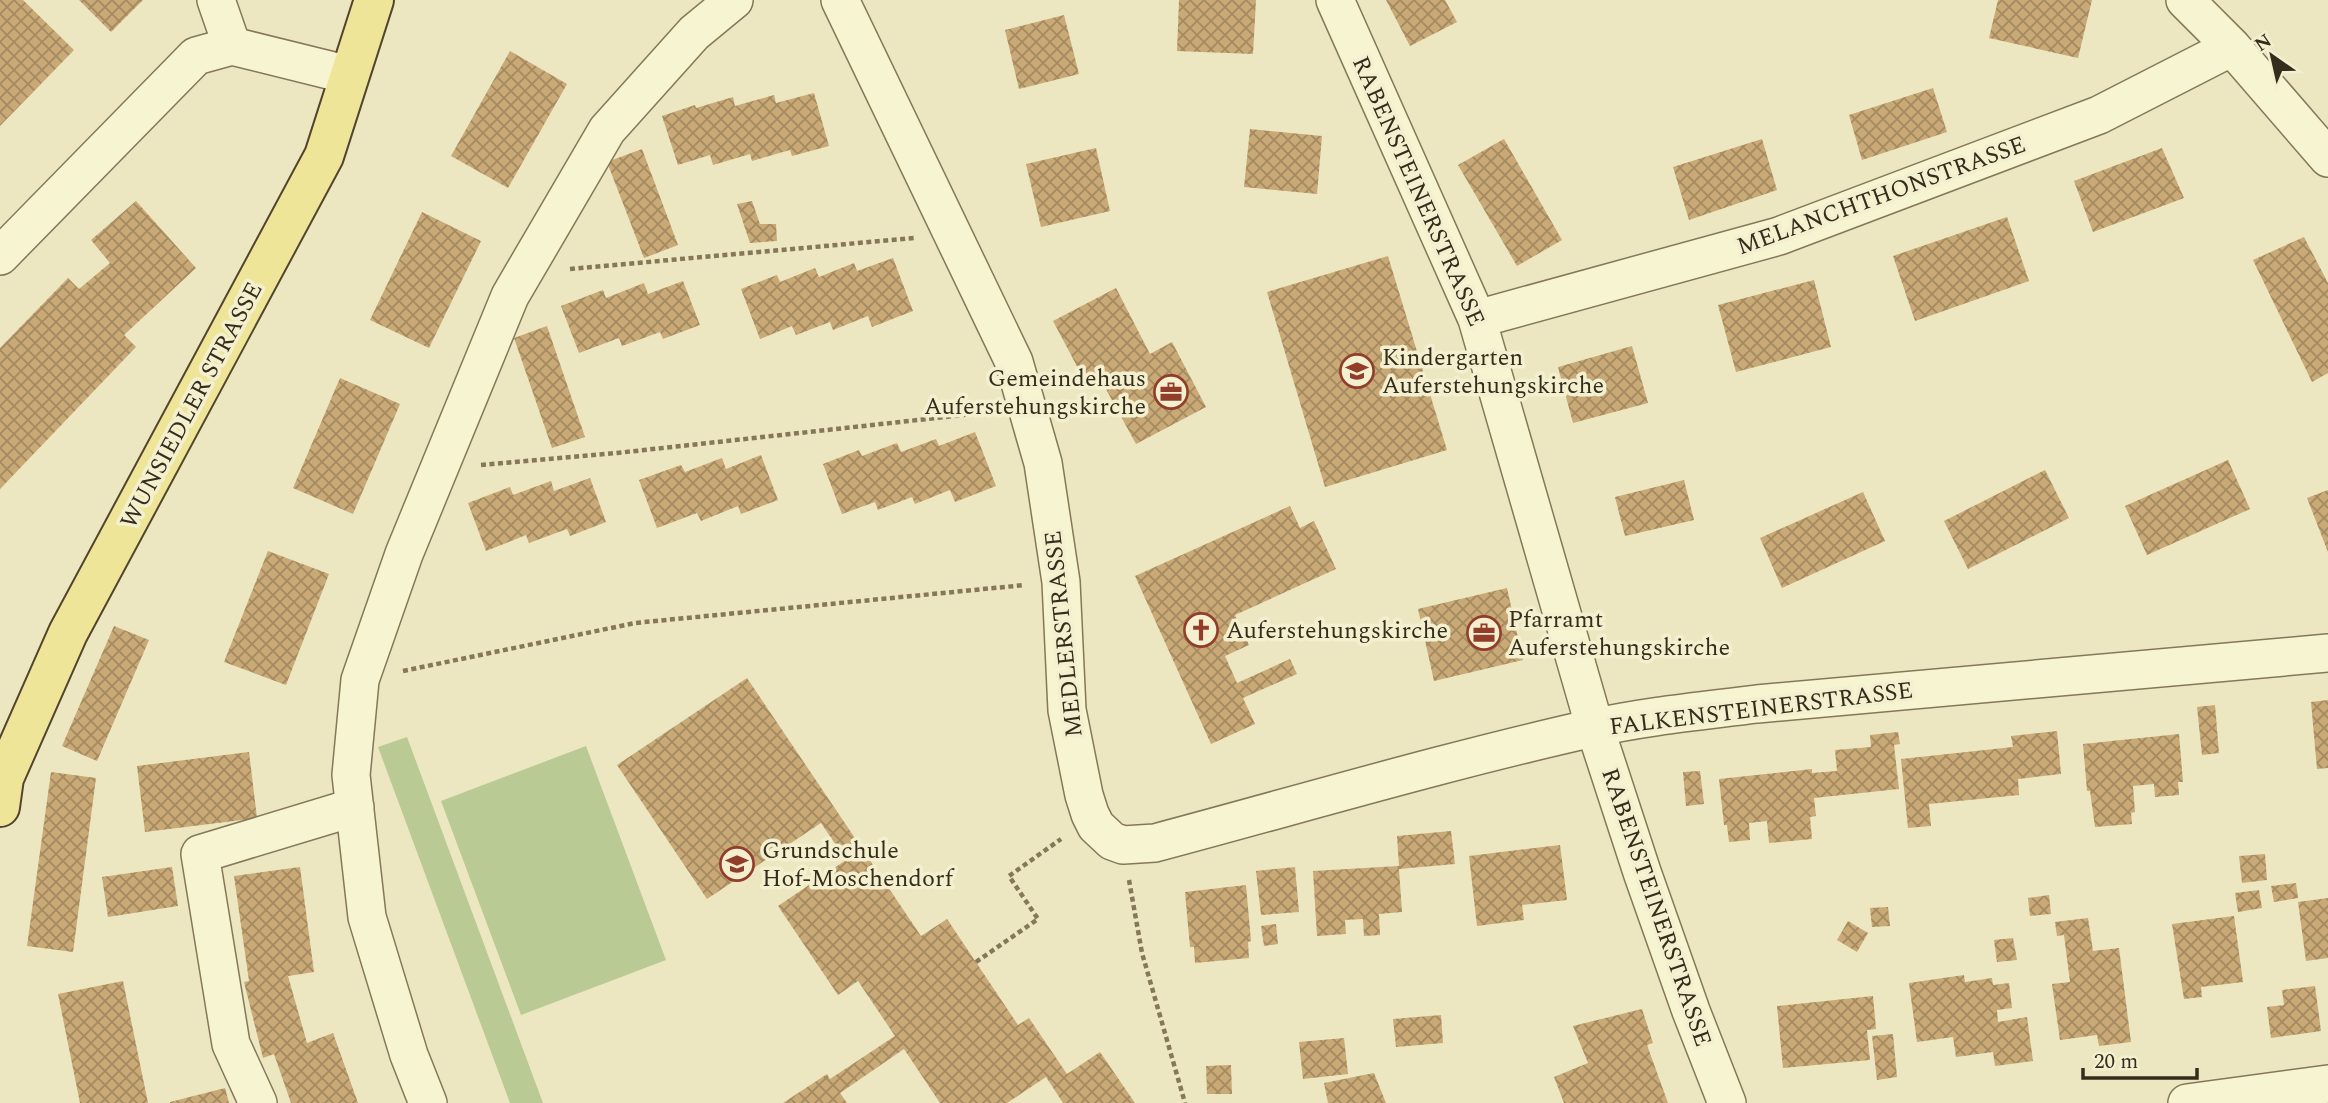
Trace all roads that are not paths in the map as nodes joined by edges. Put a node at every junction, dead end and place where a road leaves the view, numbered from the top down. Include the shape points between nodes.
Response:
1 (216, 0) edge
2 (374, 0) edge
3 (734, 0) edge
4 (840, 0) edge
5 (1335, 0) edge
6 (2185, 0) edge
7 (232, 46) junction
8 (2232, 47) junction
9 (349, 75) junction
10 (2328, 158) edge
11 (0, 256) edge
12 (1477, 319) junction
13 (2328, 653) edge
14 (1595, 728) junction
15 (0, 807) edge
16 (355, 807) junction
17 (1123, 845) joint
18 (2328, 1084) edge
19 (258, 1103) edge
20 (428, 1103) edge
21 (1727, 1103) edge
22 (2188, 1103) edge

1 - 7 street
2 - 9 main road, WUNSIEDLER STRASSE
3 - 16 street via 694,33 607,130 510,296 404,554 360,680 352,775
4 - 17 street, MEDLERSTRASSE via 1014,362 1043,463 1060,582 1067,710 1084,795 1090,814 1105,835
5 - 12 street, RABENSTEINERSTRASSE
6 - 8 street
7 - 9 street
7 - 11 street via 196,56
8 - 10 street
8 - 12 street, MELANCHTHONSTRASSE via 2099,115 1779,236
9 - 15 main road, WUNSIEDLER STRASSE via 324,156 68,633 4,778
12 - 14 street, RABENSTEINERSTRASSE
13 - 14 street, FALKENSTEINERSTRASSE via 1757,704
14 - 17 street, FALKENSTEINERSTRASSE via 1155,843
14 - 21 street, RABENSTEINERSTRASSE
16 - 19 street via 200,854 231,1044
16 - 20 street via 367,917
18 - 22 street

